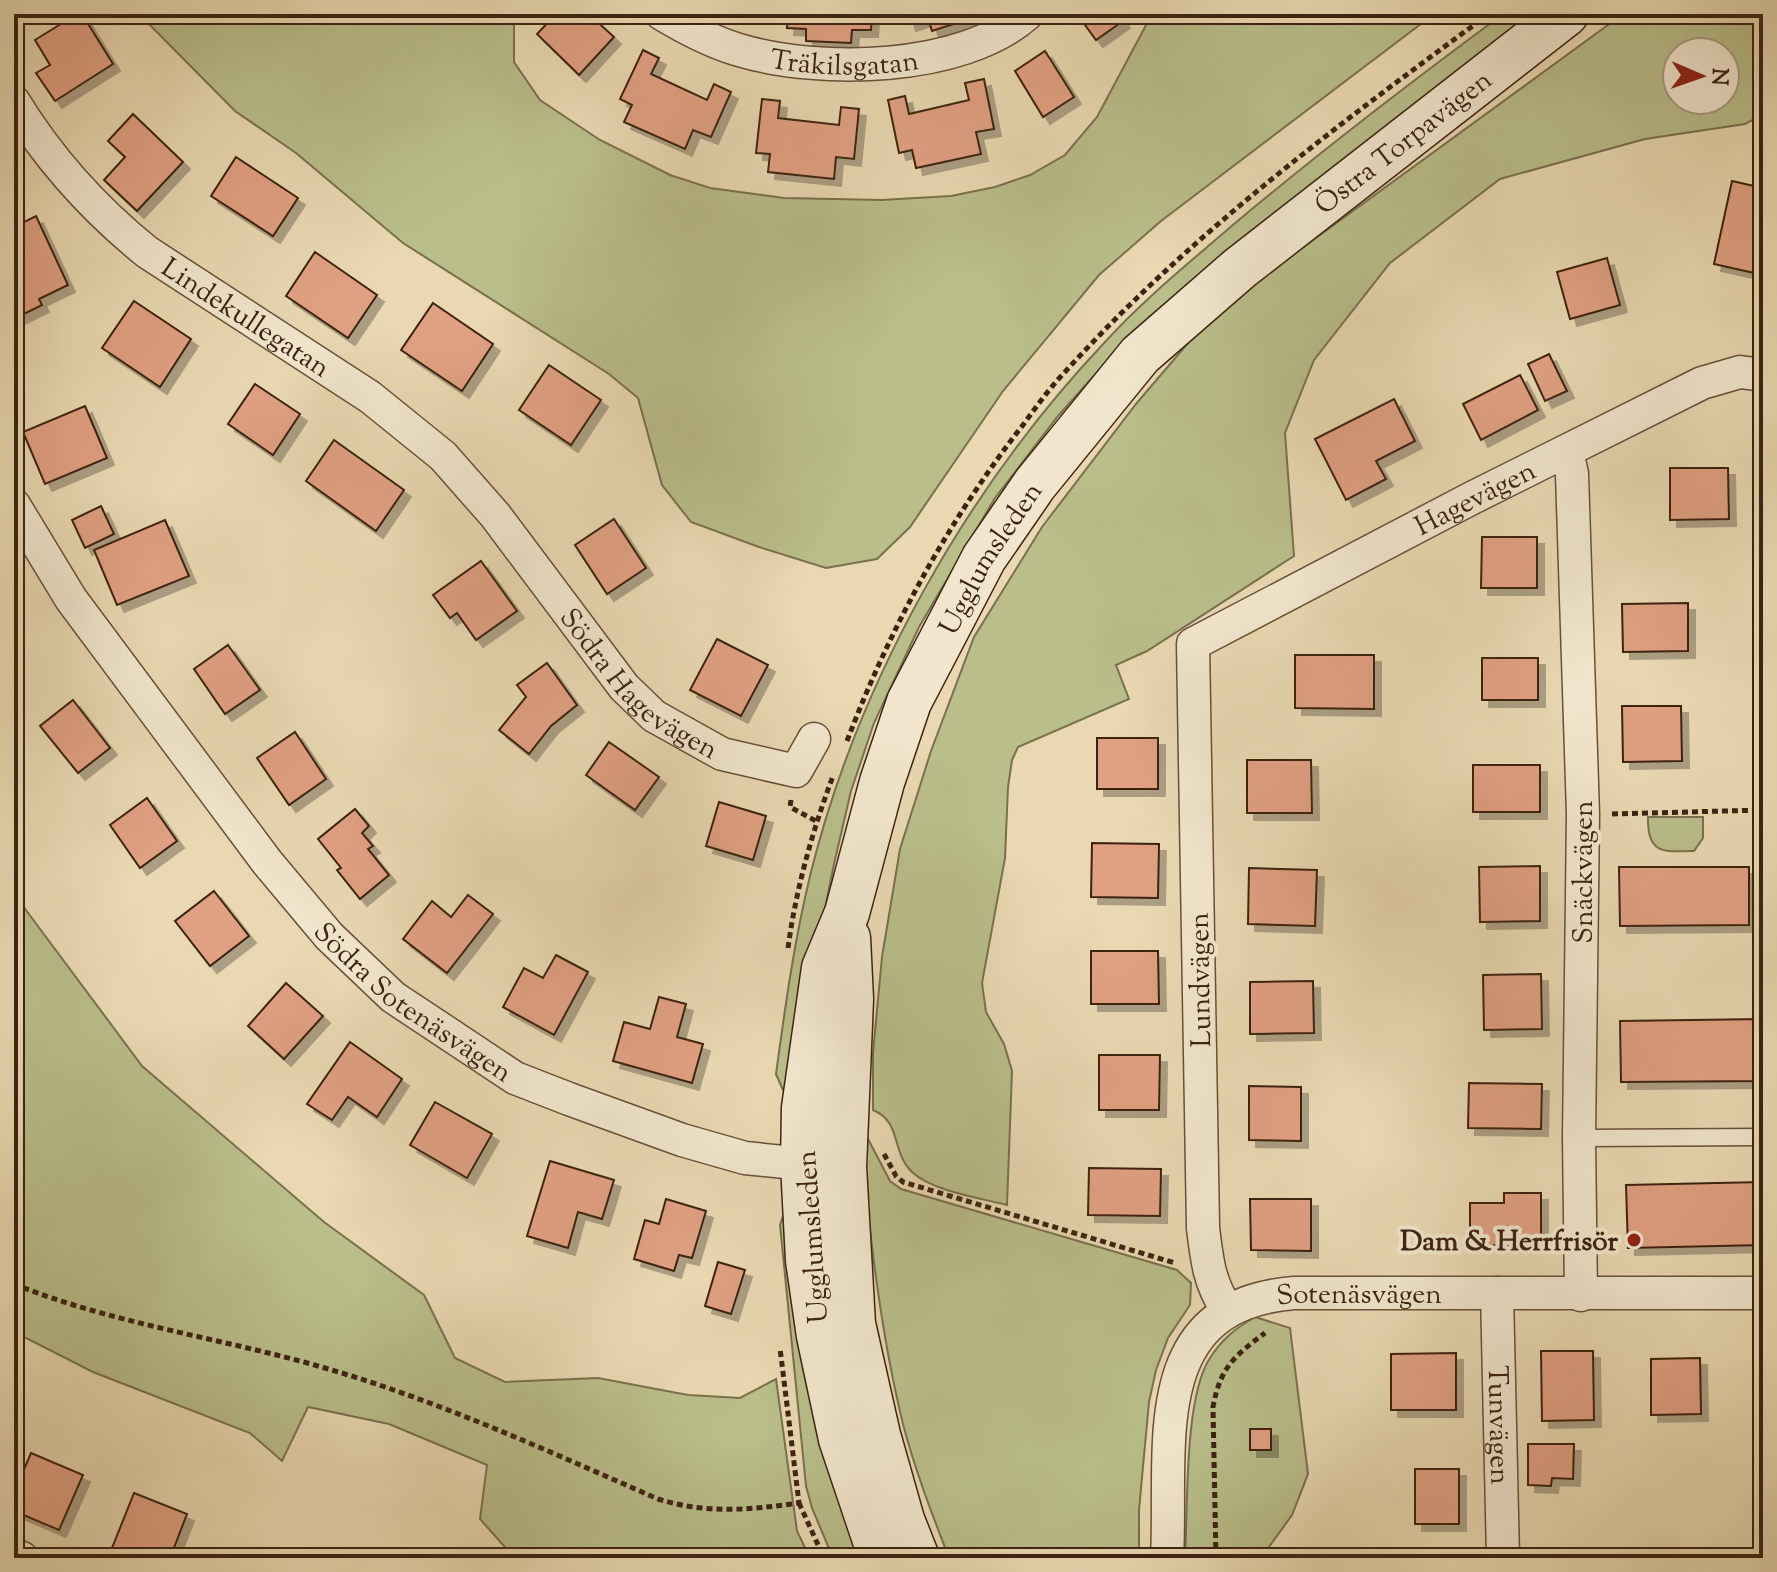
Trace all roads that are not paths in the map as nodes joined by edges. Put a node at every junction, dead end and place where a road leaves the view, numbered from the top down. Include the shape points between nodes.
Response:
1 (662, 14) edge
2 (1027, 14) edge
3 (1566, 14) edge
4 (14, 102) edge
5 (1240, 268) joint
6 (1763, 375) edge
7 (1567, 451) junction
8 (15, 510) edge
9 (495, 515) joint
10 (1193, 644) joint
11 (814, 739) dead end
12 (1763, 1137) edge
13 (1579, 1138) junction
14 (843, 1160) junction
15 (1497, 1293) junction
16 (1763, 1293) edge
17 (1581, 1295) junction
18 (1227, 1310) junction
19 (14, 1555) edge
20 (22, 1558) edge
21 (881, 1558) edge
22 (917, 1558) edge
23 (1167, 1558) edge
24 (1503, 1558) edge

1 - 2 street, Träkilsgatan via 745,52 857,65 909,61 958,49
3 - 5 street, Östra Torpavägen
4 - 9 street, Lindekullegatan via 51,158 113,225 370,397 443,456
5 - 14 street, Ugglumsleden via 1140,355 1035,484 984,558 909,702 847,913 824,968 808,1068
6 - 7 street, Hagevägen via 1740,372 1702,383
7 - 10 street, Hagevägen
7 - 13 street, Snäckvägen via 1583,814
8 - 14 street, Södra Sotenäsvägen via 107,649 267,862 329,936 419,1017 515,1078 710,1149 745,1158
9 - 11 street, Södra Hagevägen via 624,687 654,716 722,754 796,771
10 - 18 street, Lundvägen via 1203,1213 1207,1266
12 - 13 lane
13 - 17 street, Snäckvägen
14 - 21 street, Ugglumsleden via 808,1260 841,1439
14 - 22 street, Ugglumsleden via 853,1324 878,1435
15 - 17 street, Sotenäsvägen
15 - 18 street, Sotenäsvägen via 1294,1293
15 - 24 street, Tunvägen
16 - 17 street, Sotenäsvägen
18 - 23 street, Sotenäsvägen via 1201,1333 1176,1379
19 - 20 street

